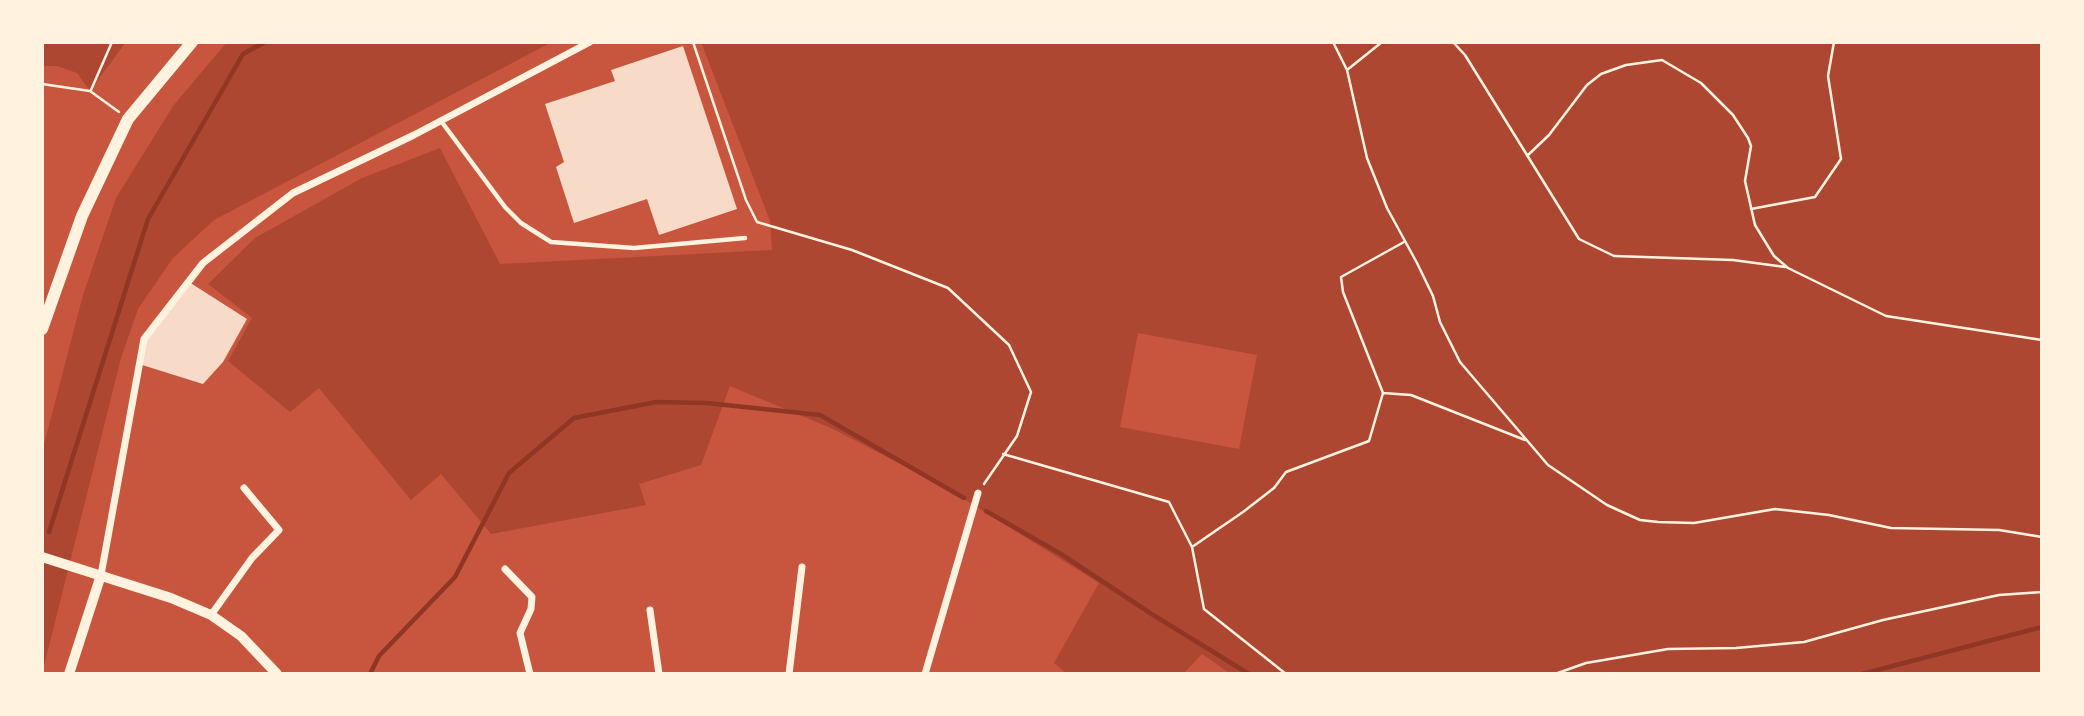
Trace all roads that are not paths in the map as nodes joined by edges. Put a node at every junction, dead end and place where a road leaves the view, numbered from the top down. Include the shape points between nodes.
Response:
1 (192, 42) edge
2 (590, 42) edge
3 (441, 121) junction
4 (745, 238) dead end
5 (42, 329) edge
6 (243, 488) dead end
7 (978, 493) road end
8 (42, 556) edge
9 (802, 567) dead end
10 (505, 569) dead end
11 (101, 575) junction
12 (650, 610) dead end
13 (211, 615) junction
14 (69, 674) edge
15 (277, 674) edge
16 (530, 674) edge
17 (659, 674) edge
18 (789, 674) edge
19 (925, 674) edge

1 - 5 main road via 128,119 82,216
2 - 3 street
3 - 4 lane via 505,207 551,242 634,248
3 - 11 street via 293,193 204,263 144,339
6 - 13 street via 279,530
7 - 19 street
8 - 11 street
9 - 18 street
10 - 16 street via 532,597 520,633
11 - 13 street
11 - 14 street
12 - 17 street
13 - 15 street via 241,636

